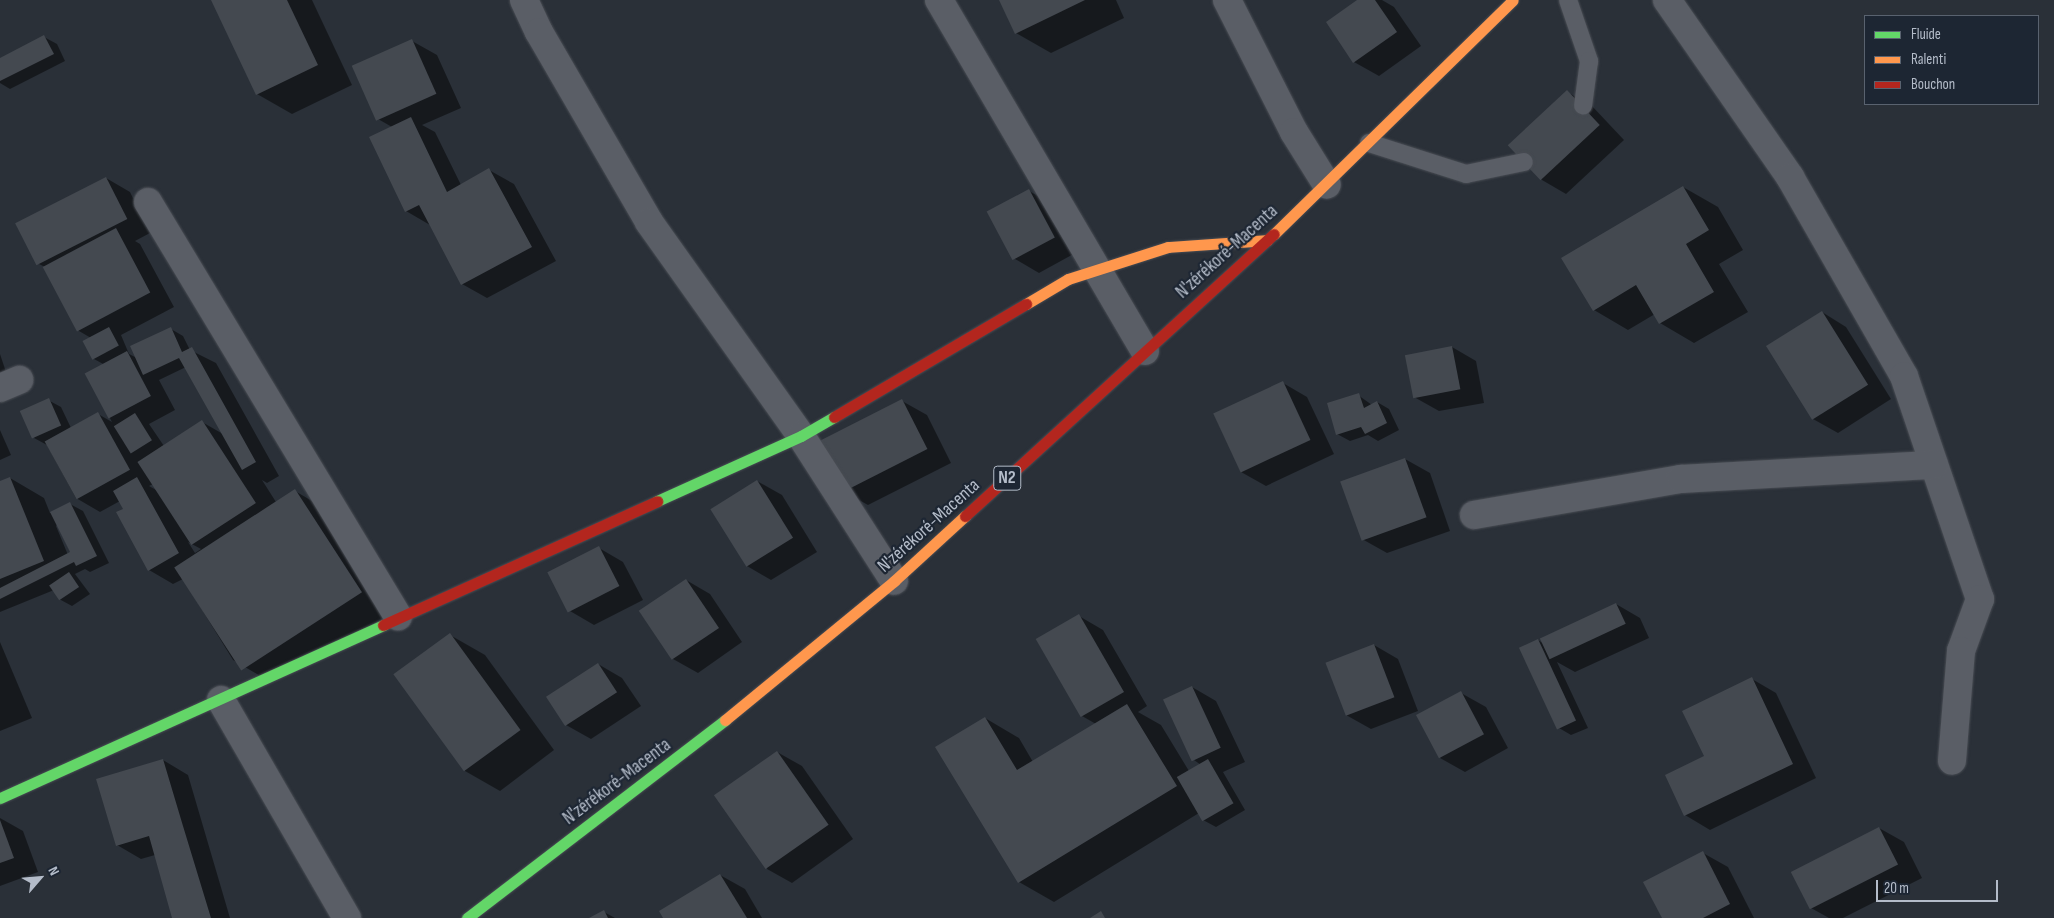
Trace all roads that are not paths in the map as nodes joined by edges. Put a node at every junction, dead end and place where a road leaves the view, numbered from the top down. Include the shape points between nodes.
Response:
1 (524, 0) edge
2 (940, 0) edge
3 (1226, 0) edge
4 (1514, 0) edge
5 (1568, 0) edge
6 (1667, 0) edge
7 (1583, 106) dead end
8 (1369, 144) junction
9 (1524, 162) dead end
10 (1327, 185) junction
11 (148, 202) dead end
12 (1267, 240) junction
13 (1095, 270) junction
14 (1145, 351) junction
15 (801, 436) junction
16 (1934, 465) junction
17 (1474, 515) dead end
18 (894, 581) junction
19 (398, 616) junction
20 (221, 700) junction
21 (1952, 761) dead end
22 (0, 798) edge
23 (347, 918) edge
24 (467, 918) edge

1 - 15 street via 539,32 649,222
2 - 13 street via 1060,204
3 - 10 street via 1294,132
4 - 8 main road, N'zérékoré-Macenta / N2
5 - 7 lane via 1590,61
6 - 16 street via 1795,186 1904,376
8 - 9 lane via 1466,174
8 - 10 main road, N'zérékoré-Macenta / N2
10 - 12 main road, N'zérékoré-Macenta / N2
11 - 19 street
12 - 13 main road via 1168,247
12 - 14 main road, N'zérékoré-Macenta / N2
13 - 14 street
13 - 15 main road via 1068,279
14 - 18 main road, N'zérékoré-Macenta / N2
15 - 18 street
15 - 19 main road
16 - 17 street via 1681,478
16 - 21 street via 1980,599 1961,651
18 - 24 main road, N'zérékoré-Macenta / N2 via 688,750
19 - 20 main road
20 - 22 main road
20 - 23 street

